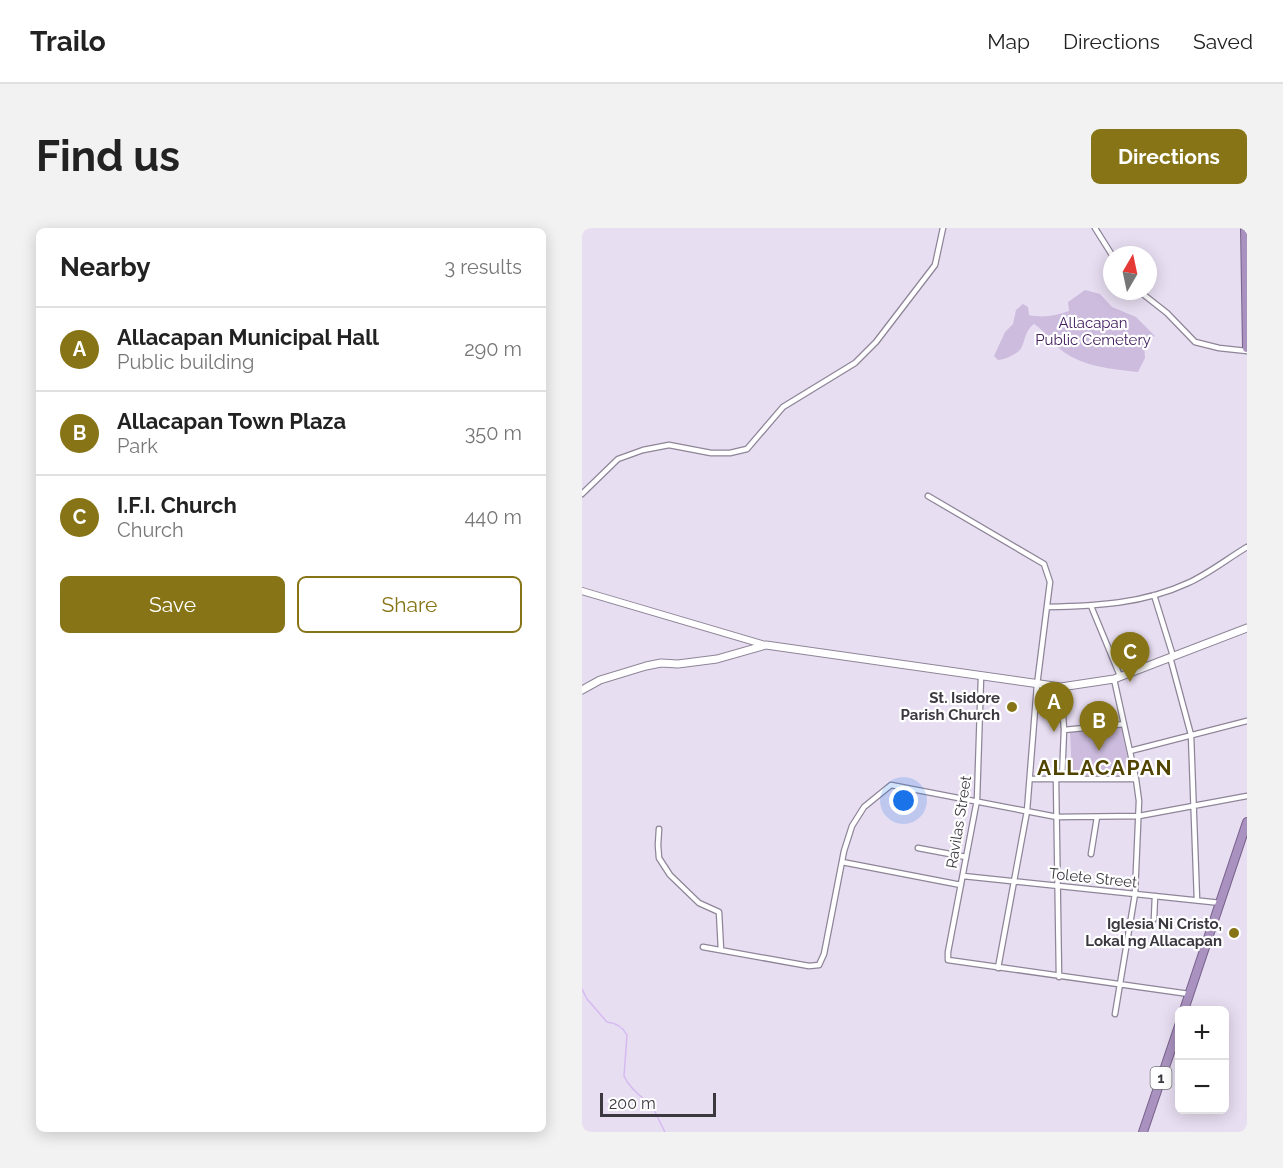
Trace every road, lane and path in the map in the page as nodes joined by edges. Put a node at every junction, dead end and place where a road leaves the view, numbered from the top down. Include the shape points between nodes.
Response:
1 (943, 228) edge
2 (1095, 228) edge
3 (1245, 228) edge
4 (1106, 246) edge
5 (1150, 300) edge
6 (1247, 350) edge
7 (582, 494) edge
8 (928, 496) dead end
9 (1247, 547) edge
10 (582, 591) edge
11 (1154, 595) junction
12 (1091, 606) junction
13 (1047, 607) junction
14 (1247, 628) edge
15 (766, 645) junction
16 (1172, 656) junction
17 (981, 677) junction
18 (1117, 677) junction
19 (1037, 685) junction
20 (1060, 687) junction
21 (582, 690) edge
22 (1247, 721) edge
23 (1124, 724) junction
24 (1064, 730) junction
25 (1191, 735) junction
26 (1130, 751) junction
27 (1030, 779) junction
28 (1059, 779) junction
29 (1136, 779) junction
30 (1247, 796) edge
31 (977, 800) junction
32 (1193, 806) junction
33 (1027, 811) junction
34 (1138, 816) junction
35 (1057, 817) junction
36 (1097, 817) junction
37 (1247, 822) edge
38 (659, 829) dead end
39 (918, 848) dead end
40 (1091, 854) dead end
41 (966, 857) junction
42 (842, 862) junction
43 (963, 876) junction
44 (1015, 881) junction
45 (961, 885) junction
46 (1058, 887) junction
47 (1135, 894) junction
48 (1155, 896) junction
49 (1197, 900) junction
50 (1221, 903) junction
51 (1154, 919) dead end
52 (704, 947) dead end
53 (721, 950) junction
54 (998, 968) junction
55 (1059, 976) junction
56 (1121, 985) junction
57 (1189, 994) junction
58 (1185, 1006) edge
59 (1115, 1014) dead end
60 (1175, 1035) edge
61 (1143, 1132) edge

1 - 7 street via 936,265 876,342 855,363 783,407 747,449 730,453 669,446 643,450 618,459
2 - 4 street
3 - 6 highway
5 - 6 street via 1195,342
8 - 13 street via 1044,564 1050,582
9 - 11 street via 1187,584
10 - 15 street
11 - 12 street
11 - 16 street
12 - 13 street
12 - 18 street
13 - 19 street
14 - 16 main road
15 - 17 main road
15 - 21 main road via 717,659 656,664 600,680
16 - 18 main road
16 - 25 street
17 - 19 main road
17 - 31 street, Ravilas Street
18 - 20 main road
18 - 23 street
19 - 20 main road
19 - 27 street
20 - 24 street
22 - 25 street
23 - 24 street
23 - 26 street
24 - 28 street
25 - 26 street
25 - 32 street
26 - 29 street
27 - 28 street
27 - 33 street
28 - 29 street
28 - 35 street
29 - 34 street
30 - 32 street
31 - 33 street
31 - 41 street, Ravilas Street
31 - 42 street via 891,785 856,818
32 - 34 street
32 - 49 street
33 - 35 street
33 - 44 street
34 - 36 street
34 - 47 street
35 - 36 street
35 - 46 street
36 - 40 street
37 - 50 highway
38 - 53 street via 660,858 670,874 699,903 718,912
39 - 41 street
41 - 43 street, Ravilas Street
42 - 45 street
42 - 53 street via 819,966
43 - 44 street, Tolete Street
43 - 45 street, Ravilas Street
44 - 46 street, Tolete Street
44 - 54 street
45 - 54 street, Ravilas Street via 948,960
46 - 47 street, Tolete Street
46 - 55 street
47 - 48 street, Tolete Street
47 - 56 street
48 - 49 street, Tolete Street
48 - 51 street
49 - 50 street, Tolete Street
50 - 57 highway
52 - 53 street
54 - 55 street
55 - 56 street
56 - 57 street
56 - 59 street
57 - 58 highway
60 - 61 highway, 1

